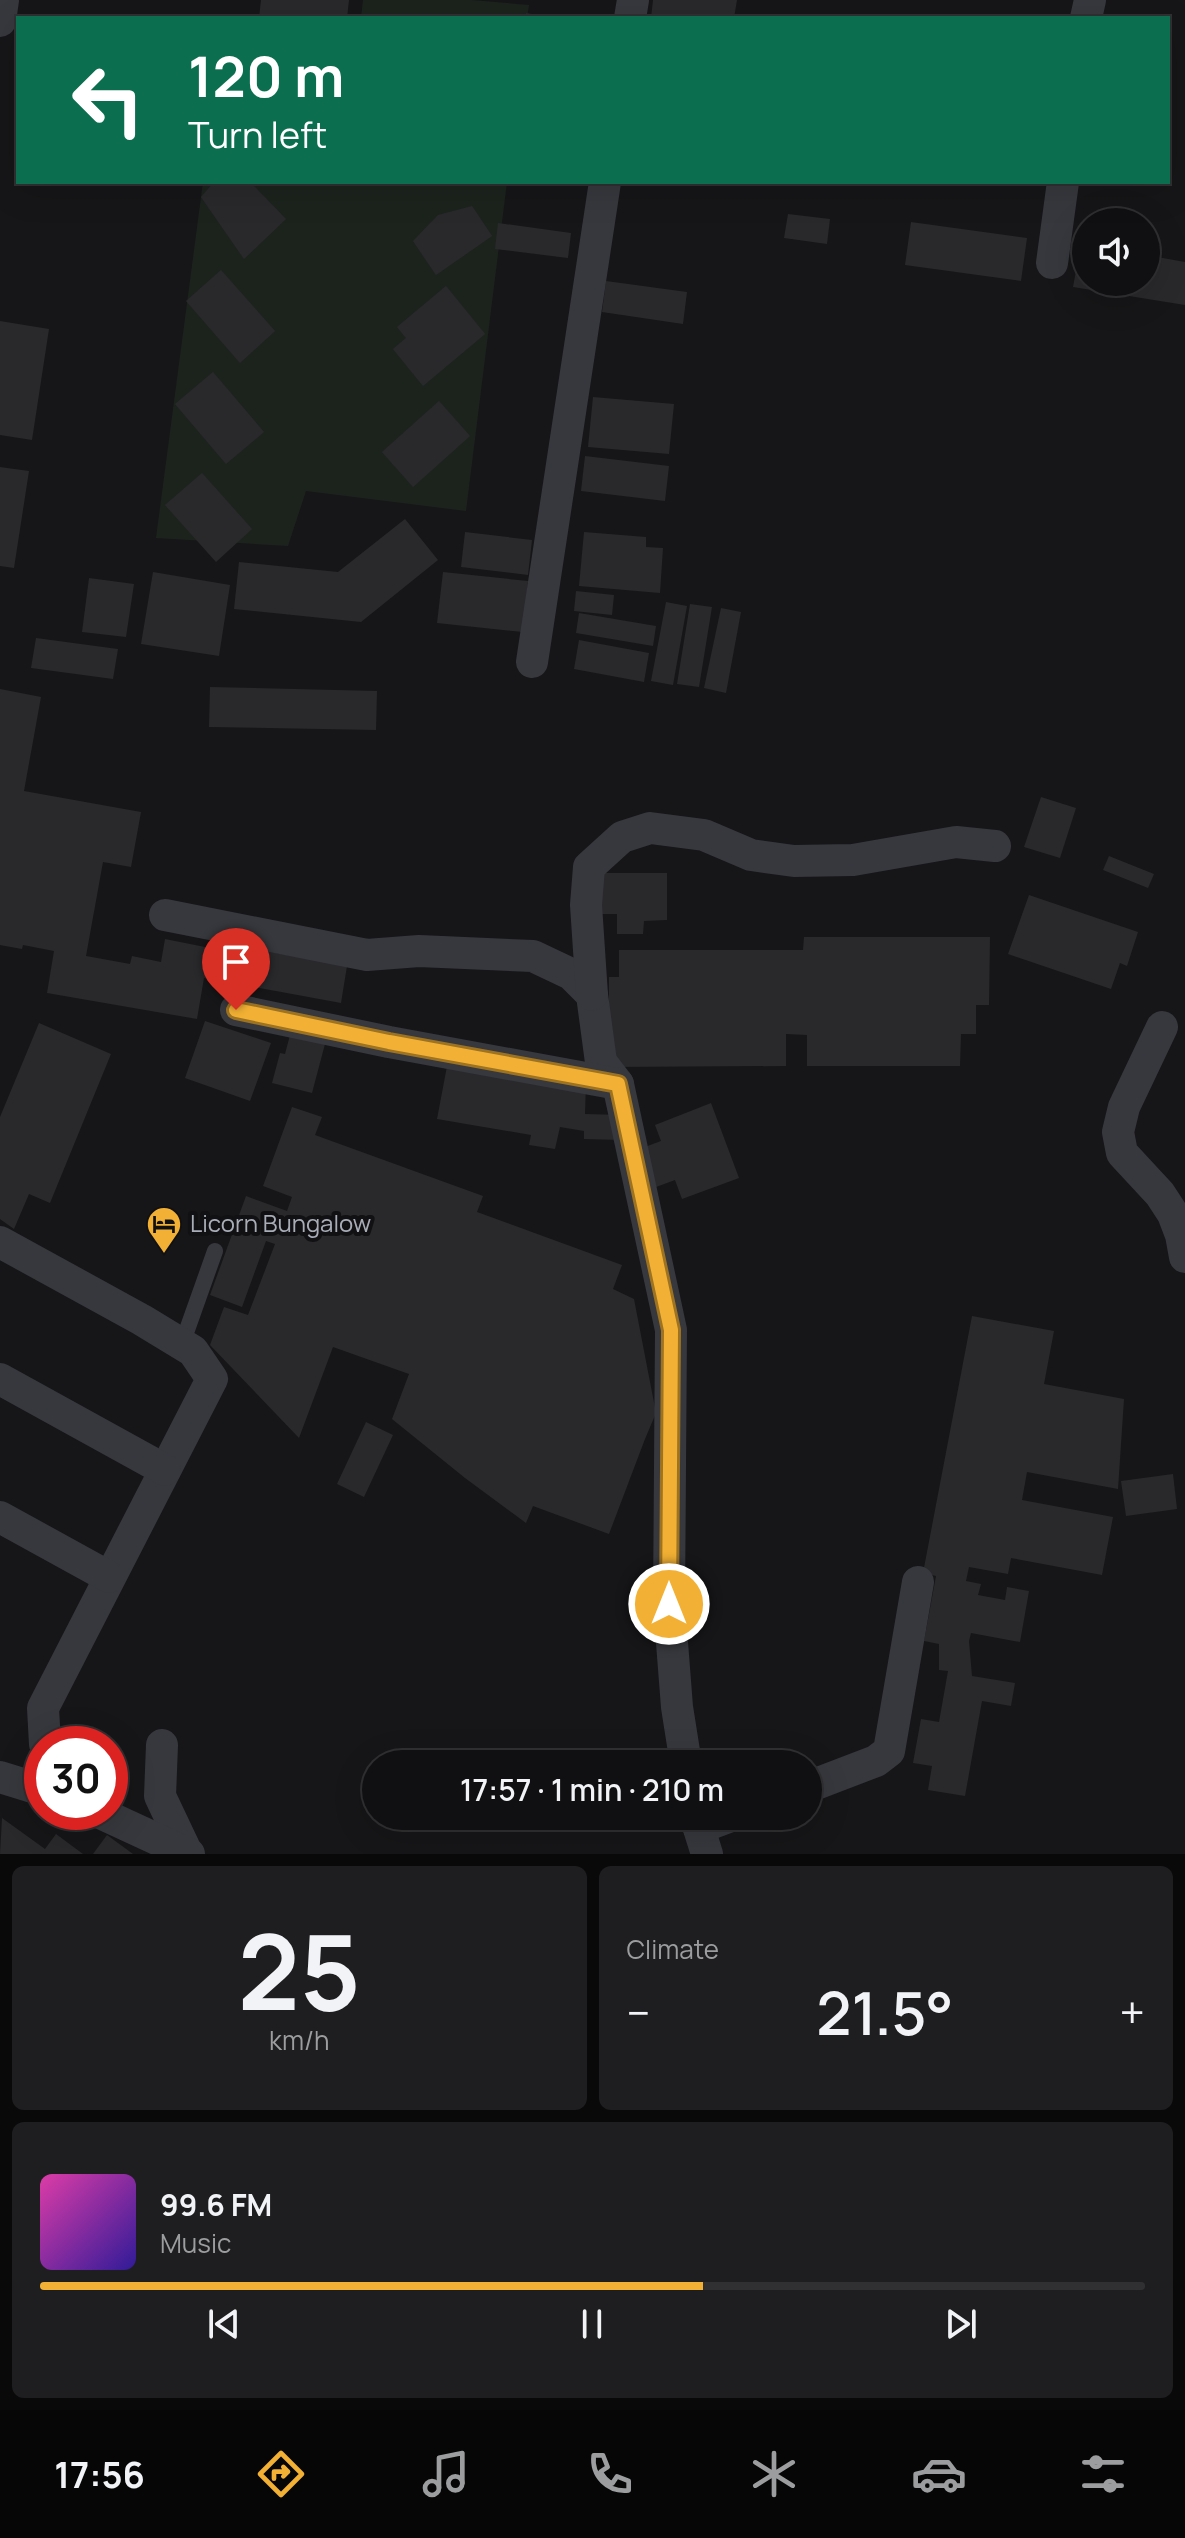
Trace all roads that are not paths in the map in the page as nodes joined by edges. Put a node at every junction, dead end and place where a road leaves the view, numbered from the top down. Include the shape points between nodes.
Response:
1 (3, 0) edge
2 (0, 21) edge
3 (605, 184) edge
4 (1063, 184) edge
5 (1052, 263) dead end
6 (532, 662) dead end
7 (995, 846) dead end
8 (165, 915) dead end
9 (592, 995) junction
10 (236, 1010) dead end
11 (1162, 1027) dead end
12 (618, 1084) junction
13 (0, 1242) edge
14 (215, 1251) dead end
15 (1185, 1257) edge
16 (182, 1344) junction
17 (0, 1379) edge
18 (165, 1470) junction
19 (0, 1517) edge
20 (109, 1577) junction
21 (918, 1582) dead end
22 (44, 1726) edge
23 (162, 1745) dead end
24 (684, 1750) edge
25 (0, 1777) edge
26 (822, 1782) edge
27 (24, 1784) edge
28 (128, 1826) edge
29 (188, 1854) edge

1 - 2 street
3 - 6 street
4 - 5 street
7 - 9 street via 956,842 853,860 794,861 751,855 704,835 650,828 622,837 589,867
8 - 9 street via 367,955 419,951 533,956 571,974
9 - 12 street via 601,1062
10 - 12 street
11 - 15 street via 1124,1107 1118,1132 1122,1153 1173,1214
12 - 24 street via 671,1330 669,1604
13 - 16 street
14 - 16 lane
16 - 18 street via 212,1379
17 - 18 street
18 - 20 street
19 - 20 street
20 - 22 street via 43,1708
21 - 26 street via 889,1751
23 - 29 street via 160,1796
25 - 27 street
28 - 29 street

